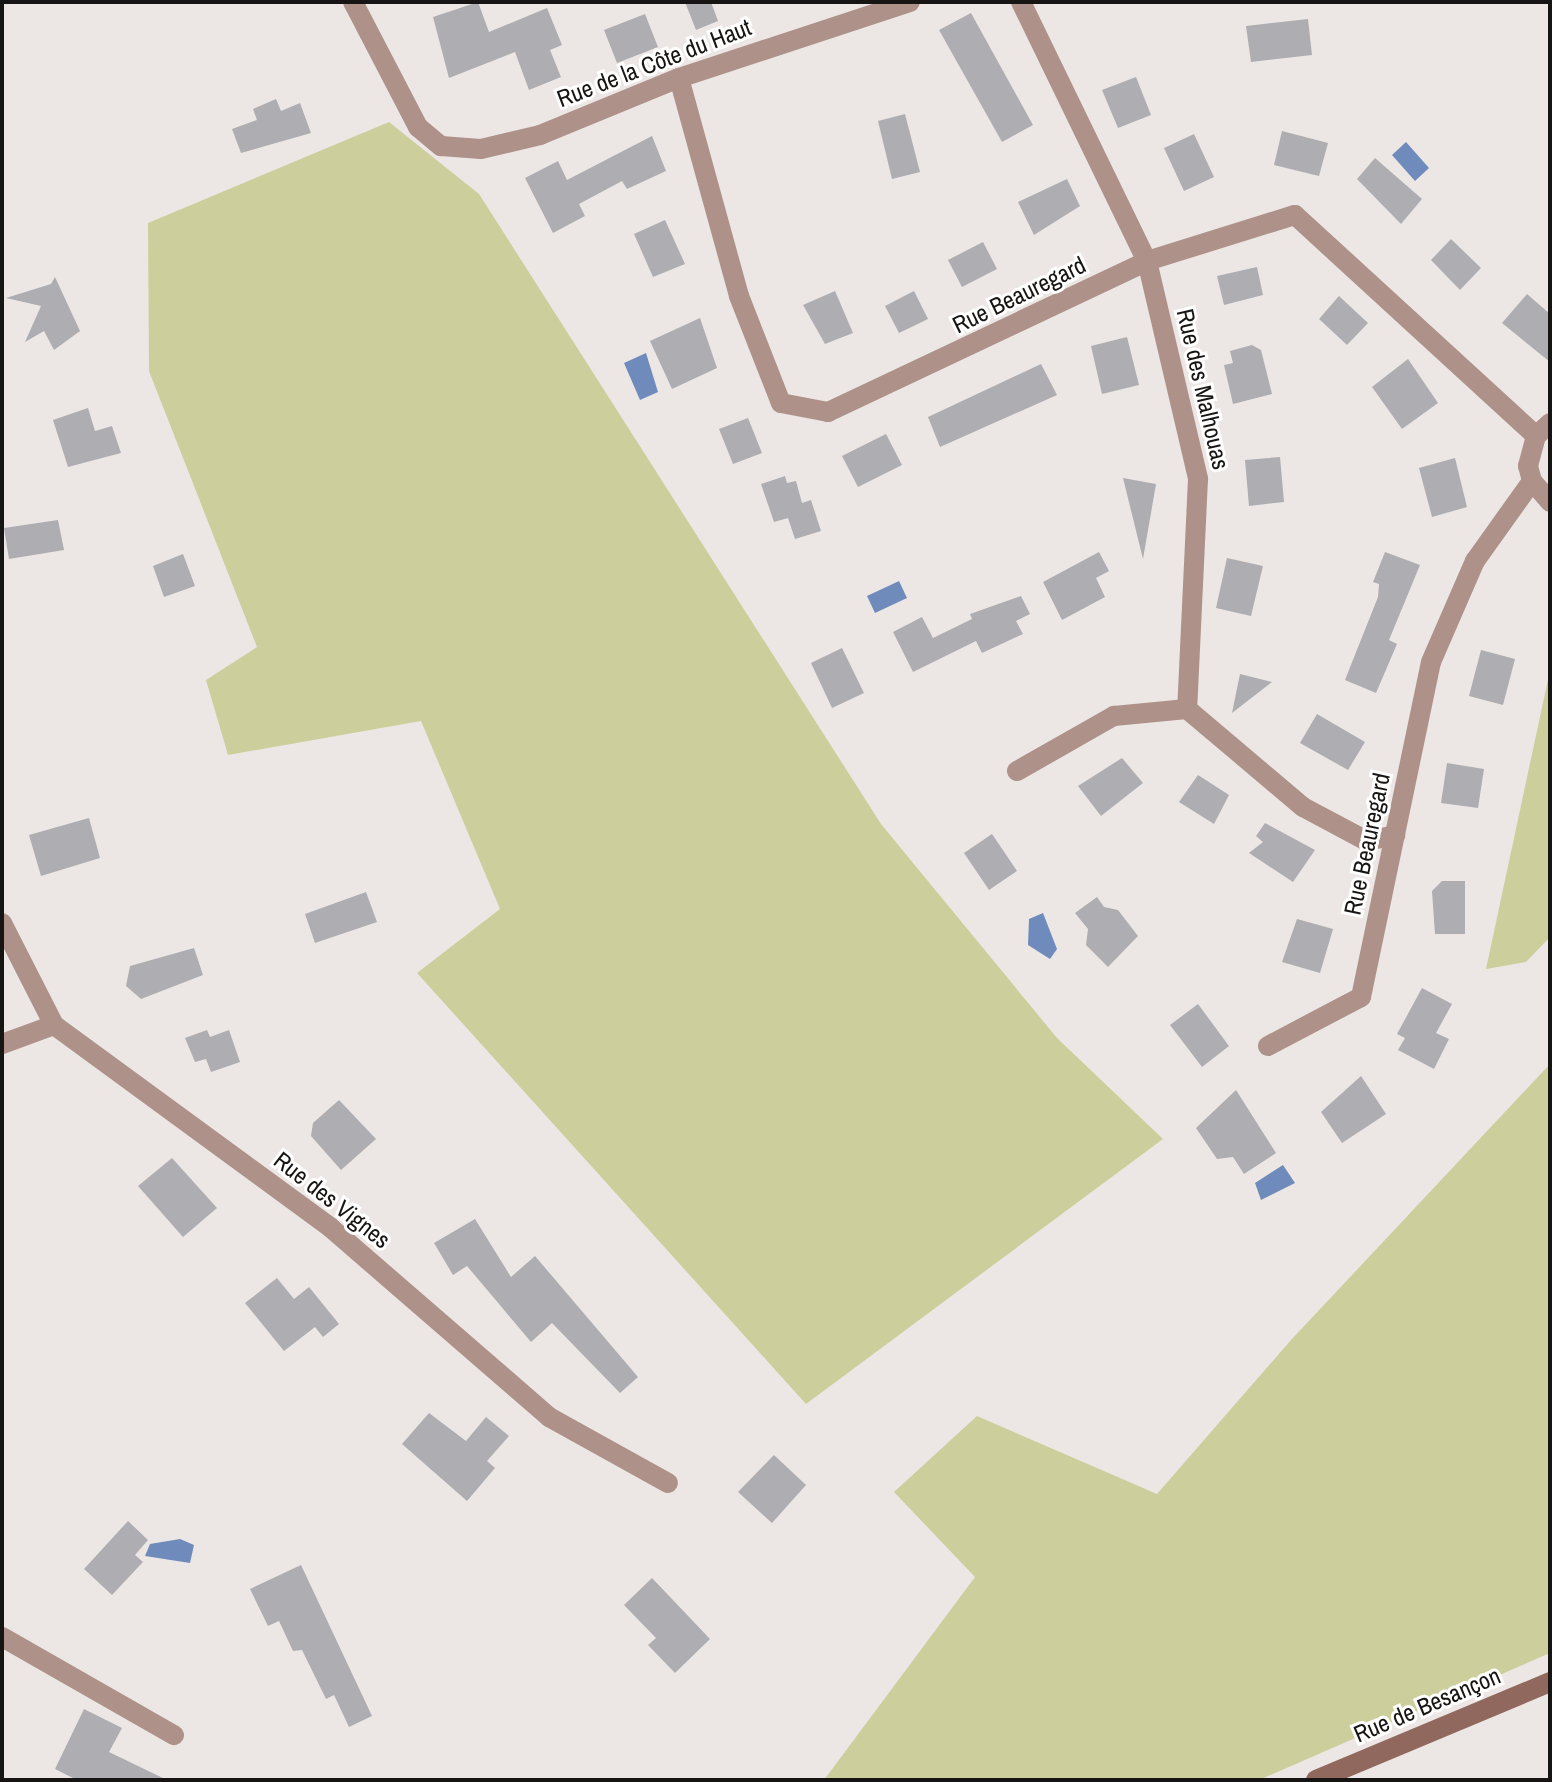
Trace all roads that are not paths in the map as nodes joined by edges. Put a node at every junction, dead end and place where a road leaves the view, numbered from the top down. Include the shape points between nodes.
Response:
1 (353, 2) edge
2 (910, 2) edge
3 (1021, 2) edge
4 (679, 78) junction
5 (1147, 261) junction
6 (1543, 430) edge
7 (1532, 481) junction
8 (1550, 502) edge
9 (1187, 709) junction
10 (1017, 771) dead end
11 (1395, 835) junction
12 (2, 923) edge
13 (54, 1025) junction
14 (2, 1044) edge
15 (1268, 1046) dead end
16 (668, 1483) dead end
17 (2, 1637) edge
18 (1550, 1682) edge
19 (174, 1735) dead end
20 (1322, 1779) edge

1 - 4 street, Rue de la Côte du Haut via 418,127 441,146 481,149 540,135
2 - 4 street, Rue de la Côte du Haut
3 - 5 street, Rue des Malhouas
4 - 5 street, Rue Beauregard via 739,296 781,403 828,412
5 - 6 street, Rue Beauregard via 1295,215
5 - 9 street, Rue des Malhouas via 1198,479
6 - 7 street
7 - 8 street
7 - 11 street, Rue Beauregard via 1475,561 1431,662
9 - 10 street via 1114,716
9 - 11 street via 1303,807 1367,841
11 - 15 street, Rue Beauregard via 1361,997
12 - 13 street, Rue des Vignes
13 - 14 street
13 - 16 street, Rue des Vignes via 331,1228 549,1417
17 - 19 street
18 - 20 main road, Rue de Besançon

